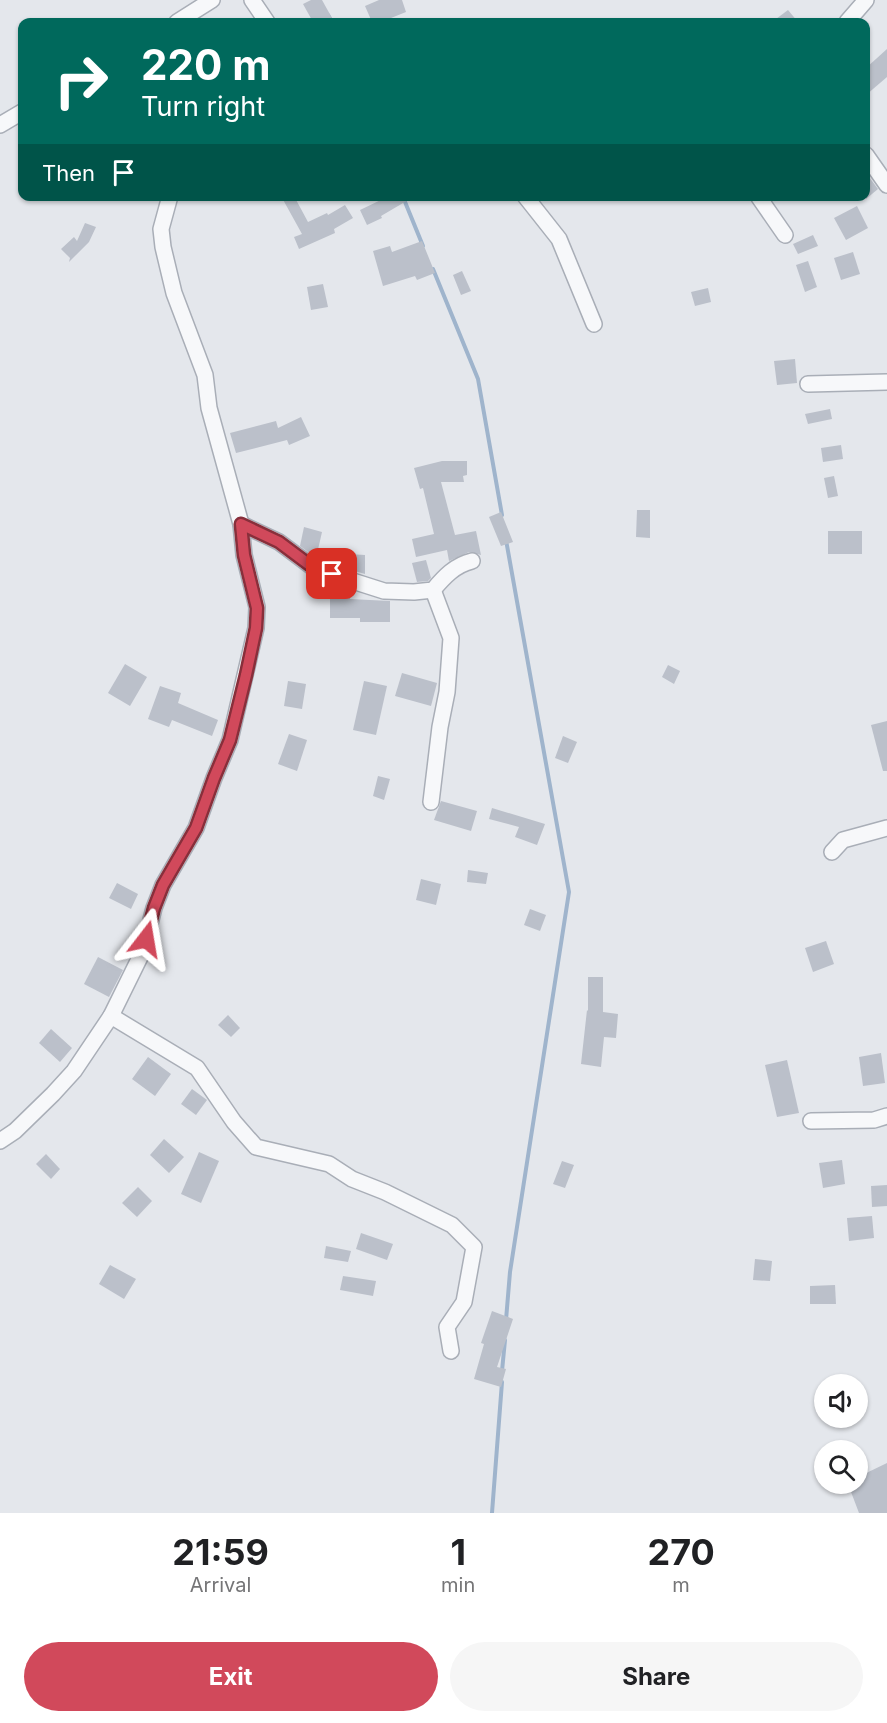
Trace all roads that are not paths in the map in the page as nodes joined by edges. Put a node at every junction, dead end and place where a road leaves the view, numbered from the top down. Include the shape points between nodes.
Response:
1 (213, 0) edge
2 (252, 0) edge
3 (866, 0) edge
4 (184, 18) edge
5 (264, 18) edge
6 (850, 18) edge
7 (18, 114) edge
8 (0, 125) edge
9 (870, 161) edge
10 (887, 186) edge
11 (168, 201) edge
12 (529, 201) edge
13 (761, 201) edge
14 (784, 235) dead end
15 (594, 324) dead end
16 (887, 382) edge
17 (808, 384) dead end
18 (241, 524) junction
19 (472, 561) dead end
20 (433, 590) junction
21 (431, 802) dead end
22 (887, 828) edge
23 (832, 852) dead end
24 (111, 1017) junction
25 (887, 1116) edge
26 (811, 1121) dead end
27 (0, 1141) edge
28 (451, 1351) dead end

1 - 4 street
2 - 5 street
3 - 6 street
7 - 8 street
9 - 10 street
11 - 18 street via 160,229 174,292 205,375 209,408
12 - 15 street via 559,238
13 - 14 street
16 - 17 street
18 - 20 street via 279,542 315,569 384,591
18 - 24 street via 257,608 256,628 230,740 196,828 163,885 143,951
19 - 20 street via 461,564
20 - 21 street via 451,638
22 - 23 street via 843,840
24 - 27 street via 74,1071 15,1131
24 - 28 street via 197,1068 256,1148 328,1164 452,1225 474,1247 464,1302 447,1327
25 - 26 street via 874,1120

